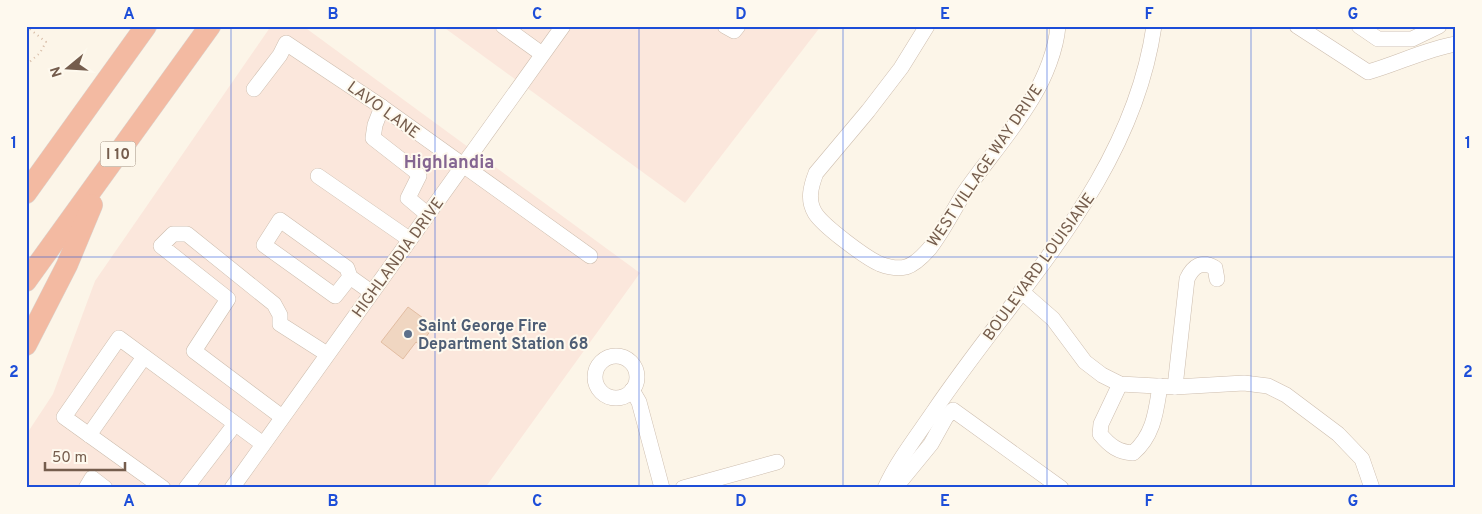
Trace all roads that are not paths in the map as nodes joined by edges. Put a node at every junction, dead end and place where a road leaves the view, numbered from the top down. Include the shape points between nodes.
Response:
1 (146, 26) edge
2 (210, 26) edge
3 (503, 26) edge
4 (563, 26) edge
5 (725, 26) edge
6 (738, 26) edge
7 (928, 26) edge
8 (1058, 26) edge
9 (1154, 26) edge
10 (1296, 26) edge
11 (1358, 26) edge
12 (1438, 26) edge
13 (1456, 44) edge
14 (542, 54) junction
15 (254, 89) dead end
16 (382, 107) junction
17 (50, 161) junction
18 (462, 166) junction
19 (105, 172) junction
20 (318, 176) dead end
21 (26, 182) edge
22 (26, 194) edge
23 (427, 214) junction
24 (409, 239) junction
25 (590, 256) dead end
26 (350, 277) junction
27 (1217, 280) dead end
28 (26, 281) edge
29 (371, 292) junction
30 (1021, 292) junction
31 (26, 345) edge
32 (328, 354) junction
33 (144, 357) junction
34 (1120, 384) junction
35 (1160, 386) junction
36 (1175, 387) junction
37 (632, 390) dead end
38 (282, 417) junction
39 (235, 424) junction
40 (89, 435) junction
41 (263, 444) junction
42 (776, 462) dead end
43 (86, 488) edge
44 (105, 488) edge
45 (163, 488) edge
46 (186, 488) edge
47 (232, 488) edge
48 (662, 488) edge
49 (683, 488) edge
50 (885, 488) edge
51 (895, 488) edge
52 (1061, 488) edge
53 (1372, 488) edge

1 - 17 highway
2 - 19 highway, I 10
3 - 14 street
4 - 14 street, HIGHLANDIA DRIVE
5 - 6 street via 734,31
7 - 8 street, WEST VILLAGE WAY DRIVE via 901,68 816,174 811,186 810,201 824,225 879,264 893,268 906,267 930,247 1033,97 1049,64
9 - 30 street, BOULEVARD LOUISIANE via 1150,56 1137,100 1114,154 1077,217
10 - 13 street via 1368,72
11 - 12 street via 1378,39 1412,39
14 - 18 street, HIGHLANDIA DRIVE
15 - 16 street, LAVO LANE via 286,43
16 - 18 street, LAVO LANE
16 - 23 street via 373,138 419,176 408,198
17 - 21 highway
17 - 22 highway
18 - 23 street, HIGHLANDIA DRIVE
18 - 25 street, LAVO LANE
19 - 28 highway, I 10
19 - 31 highway via 67,265
20 - 24 street
23 - 24 street, HIGHLANDIA DRIVE
24 - 29 street, HIGHLANDIA DRIVE
26 - 26 street via 347,268 280,220 264,245 335,296
26 - 29 street
27 - 36 street via 1215,268 1208,263 1191,269 1186,279
29 - 32 street, HIGHLANDIA DRIVE
30 - 34 street via 1053,319 1085,362
30 - 50 street, BOULEVARD LOUISIANE via 949,388
32 - 38 street, HIGHLANDIA DRIVE
32 - 38 street via 280,324 280,315 274,304 187,234 173,234 161,246 228,299 194,351
33 - 39 street
33 - 40 street
33 - 40 street via 119,338 64,417
34 - 35 street
34 - 35 street via 1101,424 1100,434 1109,445 1122,452 1133,452 1143,444 1154,424
35 - 36 street
36 - 53 street via 1244,383 1268,386 1286,395 1338,434 1362,459
37 - 48 street via 639,402
38 - 41 street, HIGHLANDIA DRIVE
39 - 41 street
39 - 46 street
40 - 45 street
41 - 47 street, HIGHLANDIA DRIVE
42 - 49 street
43 - 44 street via 92,478
51 - 52 street via 954,410

